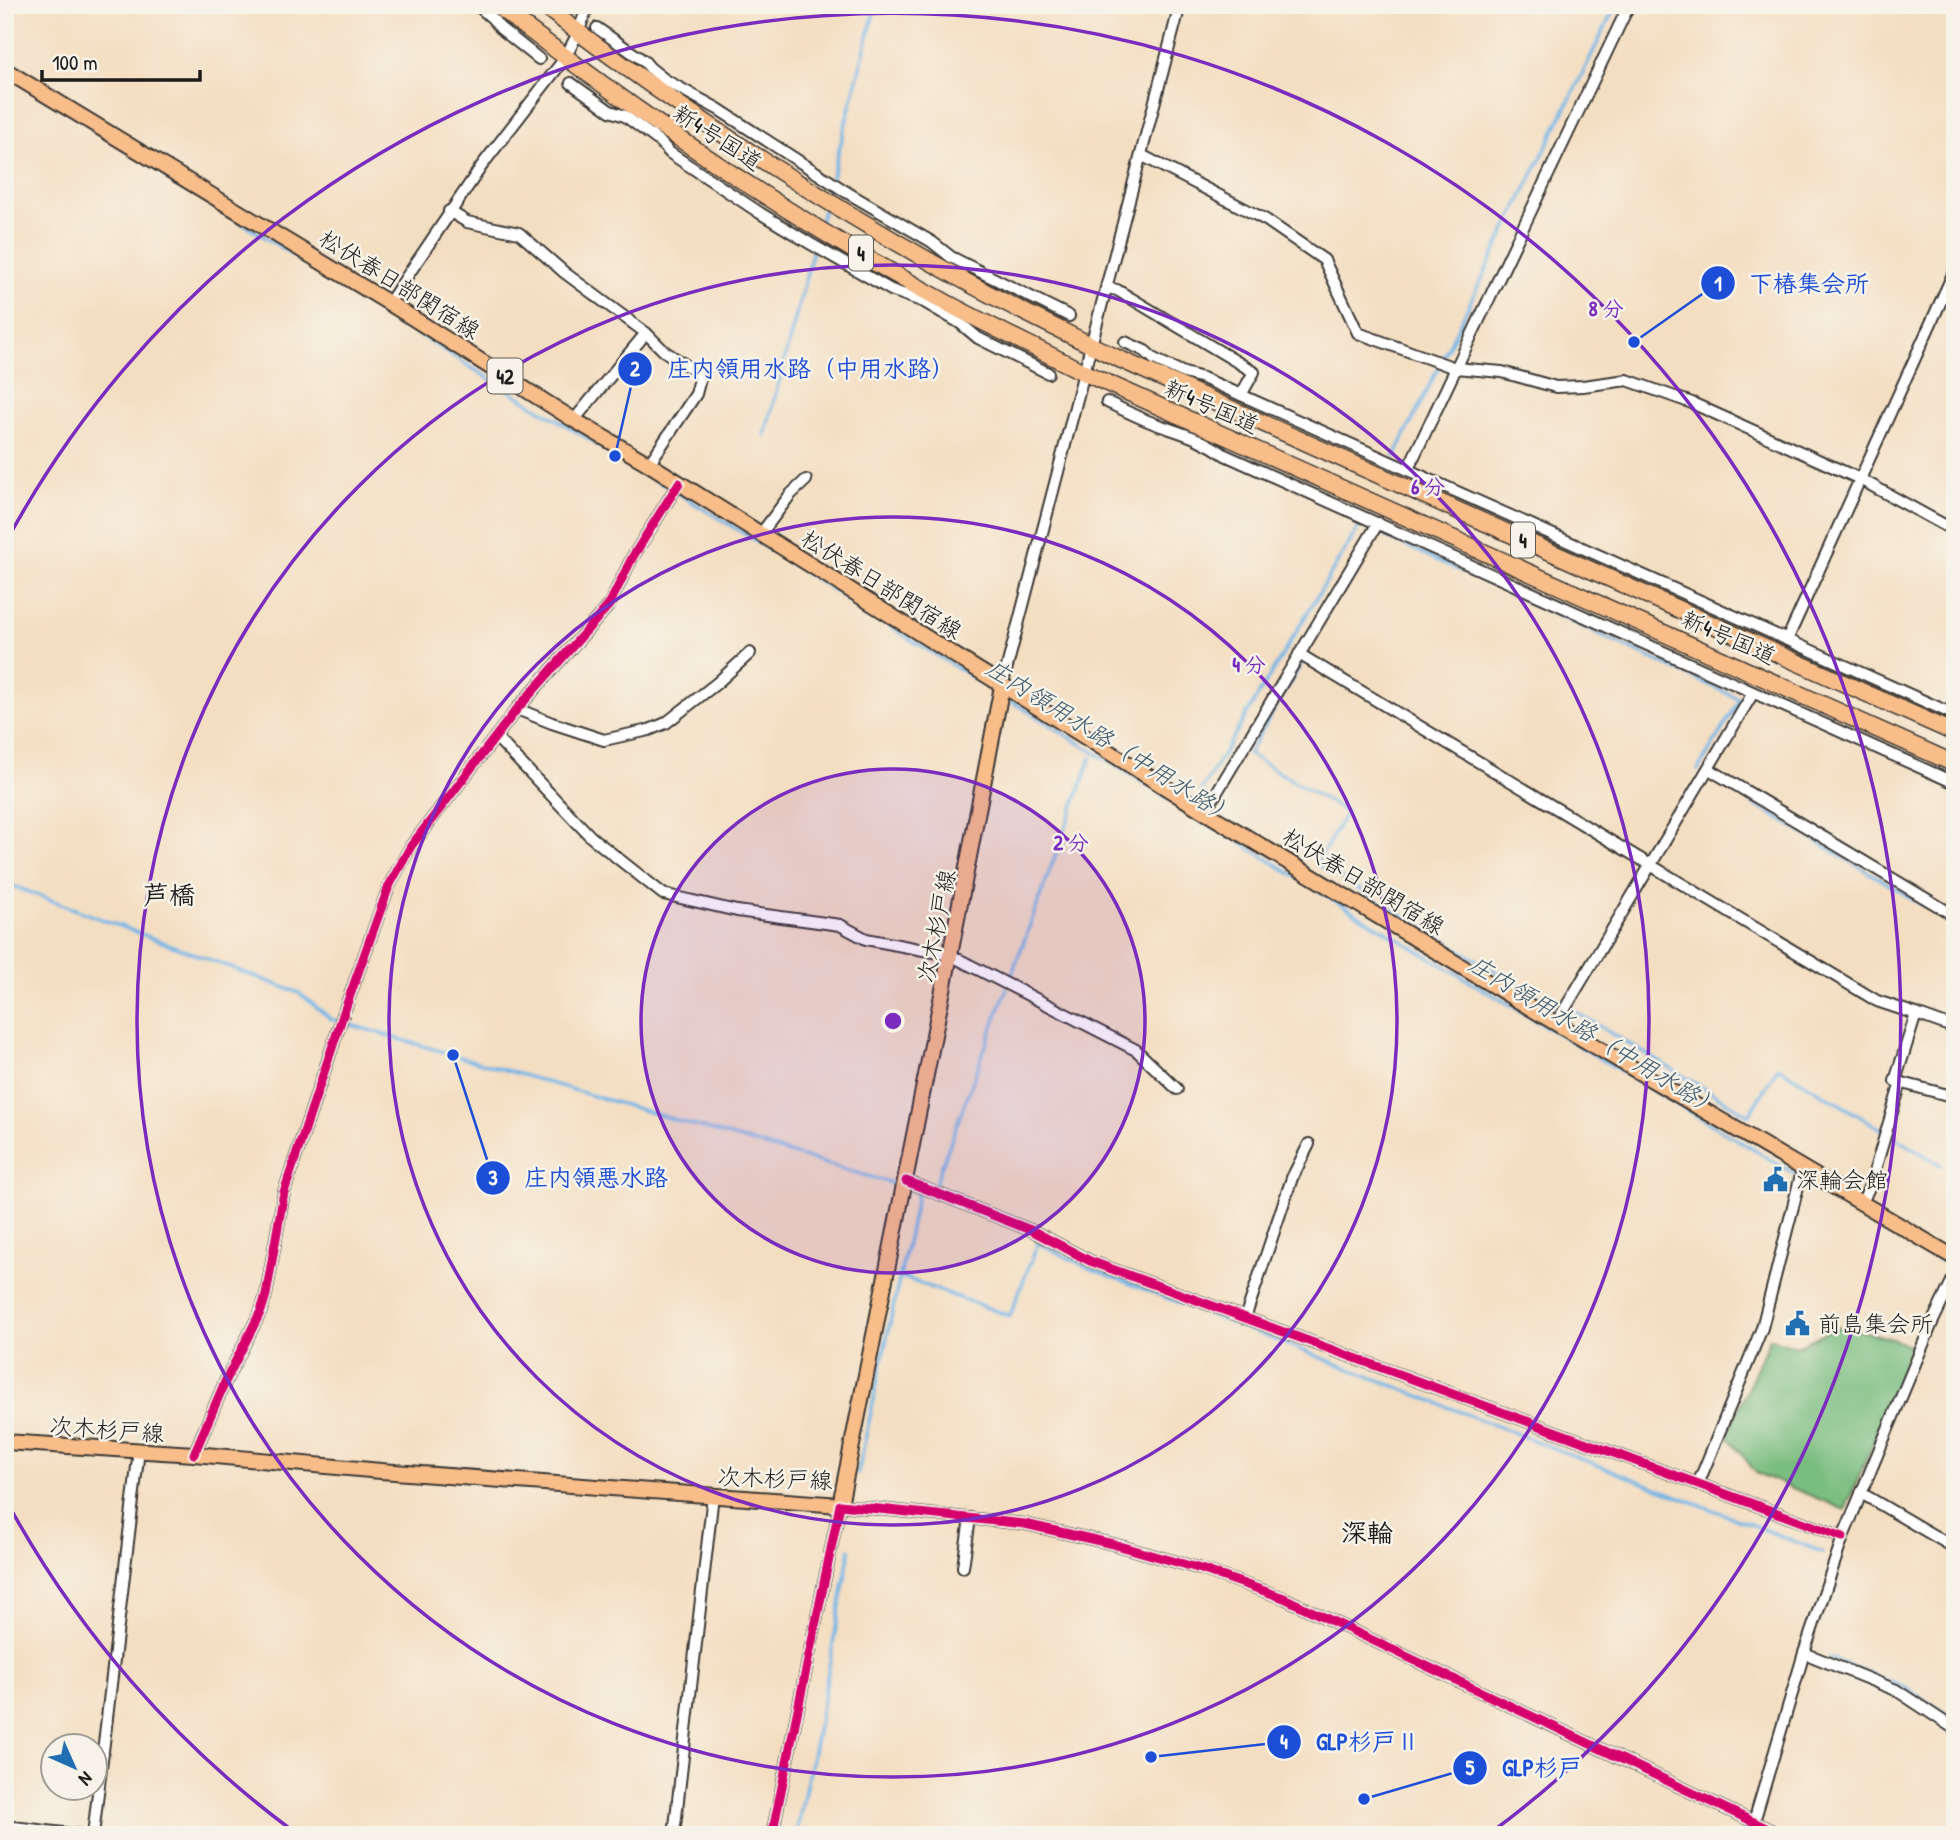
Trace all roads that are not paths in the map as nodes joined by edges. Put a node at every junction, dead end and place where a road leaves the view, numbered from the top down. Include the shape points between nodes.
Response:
1 (497, 5) edge
2 (542, 5) edge
3 (588, 5) edge
4 (1180, 5) edge
5 (1629, 5) edge
6 (478, 6) edge
7 (597, 27) dead end
8 (578, 33) junction
9 (565, 58) junction
10 (539, 59) dead end
11 (5, 70) edge
12 (571, 83) dead end
13 (662, 85) junction
14 (644, 122) junction
15 (1141, 155) junction
16 (449, 211) junction
17 (960, 270) junction
18 (1955, 270) edge
19 (1107, 288) junction
20 (389, 303) junction
21 (944, 308) junction
22 (1069, 316) dead end
23 (646, 334) junction
24 (1125, 342) dead end
25 (1092, 345) junction
26 (1455, 368) junction
27 (1167, 372) junction
28 (1048, 373) dead end
29 (1085, 373) junction
30 (1241, 395) junction
31 (1107, 402) dead end
32 (574, 420) junction
33 (1194, 430) junction
34 (649, 464) junction
35 (1408, 469) junction
36 (1860, 479) junction
37 (806, 480) dead end
38 (679, 483) junction
39 (1378, 523) junction
40 (1955, 531) edge
41 (760, 535) junction
42 (1767, 640) junction
43 (1787, 640) junction
44 (750, 653) dead end
45 (1299, 654) junction
46 (1002, 686) junction
47 (1753, 693) junction
48 (517, 709) junction
49 (1955, 715) edge
50 (1955, 733) edge
51 (496, 737) junction
52 (1955, 764) edge
53 (1709, 769) junction
54 (1955, 783) edge
55 (1205, 811) junction
56 (1651, 866) junction
57 (1955, 916) edge
58 (950, 955) junction
59 (1916, 1014) junction
60 (1557, 1022) junction
61 (1953, 1025) edge
62 (1902, 1082) junction
63 (1177, 1089) dead end
64 (1955, 1097) edge
65 (1309, 1144) dead end
66 (1806, 1170) junction
67 (906, 1181) junction
68 (1862, 1203) junction
69 (1955, 1258) edge
70 (1955, 1275) edge
71 (1245, 1318) junction
72 (5, 1441) edge
73 (139, 1450) junction
74 (194, 1454) junction
75 (1698, 1483) junction
76 (1861, 1493) junction
77 (713, 1495) junction
78 (840, 1505) junction
79 (970, 1518) junction
80 (1843, 1537) junction
81 (1955, 1548) edge
82 (963, 1567) dead end
83 (1804, 1653) junction
84 (1955, 1729) edge
85 (1754, 1822) junction
86 (5, 1826) edge
87 (80, 1835) edge
88 (93, 1835) edge
89 (674, 1835) edge
90 (772, 1835) edge
91 (1750, 1835) edge
92 (1781, 1835) edge

1 - 9 highway, 新4号国道 / 4
2 - 8 highway, 新4号国道 / 4
3 - 8 street
4 - 15 street
5 - 26 street
6 - 10 street
7 - 13 street via 644,61
8 - 9 street
8 - 13 highway, 新4号国道 / 4
9 - 14 highway, 新4号国道 / 4
9 - 16 street
11 - 20 main road, 松伏春日部関宿線 / 42
12 - 14 street via 610,111
13 - 17 highway, 新4号国道 / 4 via 783,174
14 - 21 highway, 新4号国道 / 4
15 - 19 street
15 - 26 street via 1266,220 1324,260 1358,333
16 - 20 street
16 - 23 street via 467,222 519,233
17 - 22 street
17 - 25 highway, 新4号国道 / 4
18 - 36 street
19 - 25 street
19 - 30 street via 1254,372
20 - 32 main road, 松伏春日部関宿線 / 42
21 - 28 street via 978,338
21 - 29 highway, 新4号国道 / 4
23 - 32 street
23 - 34 street via 701,374 696,394
24 - 27 street via 1144,351
25 - 27 highway, 新4号国道 / 4
25 - 29 street
26 - 35 street
26 - 36 street via 1502,372 1556,387 1627,380 1692,403
27 - 30 street via 1203,378
27 - 42 highway, 新4号国道 / 4 via 1382,477
29 - 33 highway, 新4号国道 / 4
29 - 46 street
30 - 35 street
31 - 33 street via 1153,423
32 - 34 main road, 松伏春日部関宿線 / 42
33 - 39 street via 1225,455
33 - 52 highway, 新4号国道 / 4
34 - 38 main road, 松伏春日部関宿線 / 42
35 - 42 street
36 - 40 street
36 - 43 street
37 - 41 street
38 - 41 main road, 松伏春日部関宿線 / 42
38 - 48 street via 609,605
39 - 45 street
39 - 47 street
41 - 46 main road, 松伏春日部関宿線 / 42
42 - 43 street
42 - 50 highway, 新4号国道 / 4
43 - 49 street
44 - 48 street via 666,723 649,730 604,740
45 - 55 street
45 - 56 street
46 - 55 main road, 松伏春日部関宿線 / 42
46 - 58 main road, 次木杉戸線
47 - 53 street
47 - 54 street
48 - 51 street
51 - 58 street via 591,836 663,894 737,911 840,925 866,939
51 - 74 street via 411,846 389,886 284,1192 261,1311
53 - 56 street
53 - 57 street
55 - 60 main road, 松伏春日部関宿線 / 42
56 - 59 street via 1877,1001
56 - 60 street
58 - 63 street via 1136,1050
58 - 67 main road, 次木杉戸線
59 - 61 street
59 - 62 street via 1895,1081
60 - 66 main road, 松伏春日部関宿線 / 42
62 - 64 street
62 - 68 street
65 - 71 street
66 - 68 main road, 松伏春日部関宿線 / 42
66 - 75 street via 1762,1328
67 - 71 street via 1033,1231 1090,1261
67 - 78 main road, 次木杉戸線
68 - 69 main road, 松伏春日部関宿線 / 42
70 - 76 street
71 - 75 street
72 - 73 main road, 次木杉戸線
73 - 74 main road, 次木杉戸線
73 - 88 street
74 - 77 main road, 次木杉戸線
75 - 80 street
76 - 80 street
76 - 81 street
77 - 78 main road, 次木杉戸線
77 - 89 street
78 - 79 street
78 - 90 street
79 - 82 street
79 - 85 street via 1026,1524 1113,1544 1284,1598
80 - 83 street
83 - 84 street via 1896,1690
83 - 85 street
85 - 91 street
85 - 92 street
86 - 87 street

